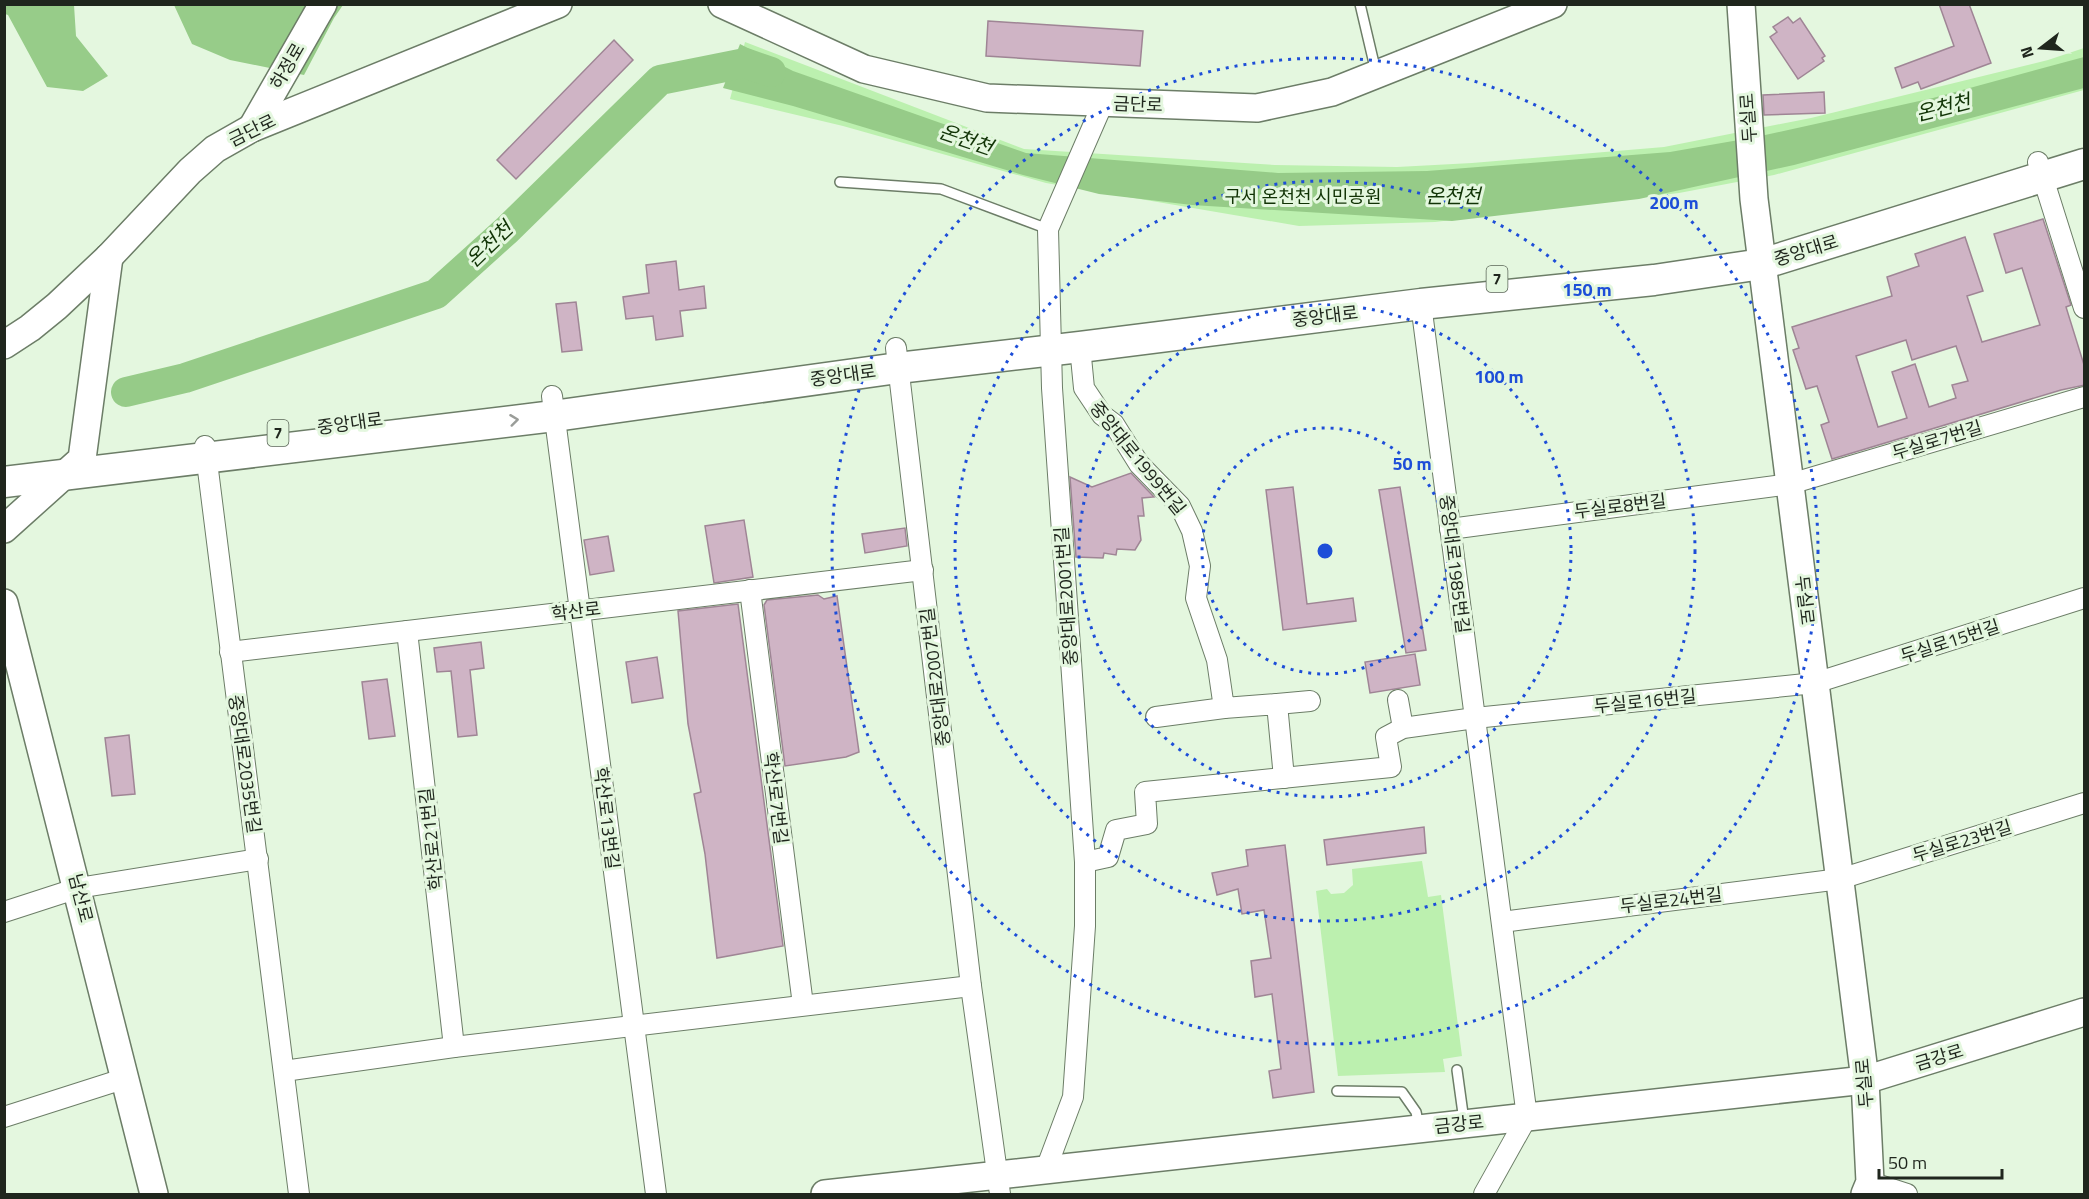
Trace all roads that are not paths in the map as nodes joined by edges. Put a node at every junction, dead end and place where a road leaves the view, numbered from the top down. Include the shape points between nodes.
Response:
1 (323, 4) edge
2 (558, 4) edge
3 (722, 4) edge
4 (1360, 4) edge
5 (1553, 4) edge
6 (1741, 4) edge
7 (1377, 74) junction
8 (1103, 103) junction
9 (252, 128) junction
10 (2085, 148) edge
11 (2085, 164) edge
12 (2041, 169) junction
13 (840, 182) dead end
14 (1048, 229) junction
15 (1761, 254) junction
16 (109, 257) junction
17 (1421, 304) junction
18 (2085, 308) edge
19 (1061, 343) junction
20 (4, 345) edge
21 (897, 358) junction
22 (2085, 397) edge
23 (553, 406) junction
24 (205, 450) junction
25 (74, 466) junction
26 (4, 468) edge
27 (4, 482) edge
28 (1790, 484) junction
29 (4, 529) edge
30 (1450, 529) junction
31 (923, 570) junction
32 (750, 590) junction
33 (2085, 598) edge
34 (4, 603) edge
35 (580, 610) junction
36 (407, 631) junction
37 (230, 651) junction
38 (1815, 683) junction
39 (1398, 700) dead end
40 (1310, 701) dead end
41 (1277, 704) junction
42 (1224, 708) junction
43 (1156, 717) dead end
44 (1475, 718) junction
45 (1403, 728) junction
46 (1284, 778) junction
47 (2085, 803) edge
48 (258, 859) junction
49 (1084, 862) junction
50 (1840, 879) junction
51 (78, 888) junction
52 (4, 912) edge
53 (1502, 922) junction
54 (971, 986) junction
55 (803, 1005) junction
56 (2085, 1012) edge
57 (634, 1025) junction
58 (454, 1047) junction
59 (1457, 1070) dead end
60 (284, 1071) junction
61 (126, 1078) junction
62 (1865, 1080) junction
63 (1337, 1092) dead end
64 (4, 1117) edge
65 (1527, 1117) junction
66 (1464, 1124) junction
67 (1419, 1129) junction
68 (1046, 1169) junction
69 (999, 1184) edge
70 (1867, 1188) edge
71 (154, 1194) edge
72 (299, 1194) edge
73 (656, 1194) edge
74 (825, 1194) edge
75 (1484, 1194) edge
76 (1907, 1194) edge

1 - 9 street, 하정로
2 - 9 street, 금단로
3 - 8 street, 금단로 via 864,69 987,98
4 - 7 lane
5 - 7 street, 금단로
6 - 15 street, 두실로
7 - 8 street, 금단로 via 1332,92 1257,108
8 - 14 street
9 - 16 street, 금단로 via 215,149 190,171
10 - 12 main road, 중앙대로 / 7
11 - 12 main road, 중앙대로 / 7
12 - 15 main road, 중앙대로 / 7
12 - 18 street
13 - 14 lane via 941,189
14 - 19 street
15 - 17 main road, 중앙대로 / 7 via 1654,280
15 - 19 main road, 중앙대로 / 7 via 1426,286
15 - 28 street, 두실로
16 - 20 street, 금단로 via 48,313
16 - 25 street
17 - 19 main road, 중앙대로 / 7
17 - 30 street, 중앙대로1985번길
19 - 21 main road, 중앙대로 / 7
19 - 42 street, 중앙대로1999번길 via 1102,416 1114,424 1140,464 1180,506 1192,531 1200,566 1196,598 1217,660
19 - 49 street, 중앙대로2001번길 via 1053,411
21 - 23 main road, 중앙대로 / 7 via 661,384
21 - 31 street, 중앙대로2007번길
22 - 28 street, 두실로7번길
23 - 24 main road, 중앙대로 / 7
23 - 35 street
24 - 25 main road, 중앙대로 / 7
24 - 37 street, 중앙대로2035번길
25 - 26 main road, 중앙대로 / 7
25 - 27 main road, 중앙대로 / 7
25 - 29 street
28 - 30 street, 두실로8번길
28 - 38 street, 두실로
30 - 44 street, 중앙대로1985번길
31 - 32 street, 학산로
31 - 54 street, 중앙대로2007번길
32 - 35 street, 학산로
32 - 55 street, 학산로7번길
33 - 38 street, 두실로15번길
34 - 51 street, 남산로
35 - 36 street, 학산로
35 - 57 street, 학산로13번길
36 - 37 street, 학산로
36 - 58 street, 학산로21번길
37 - 48 street, 중앙대로2035번길
38 - 44 street, 두실로16번길
38 - 50 street, 두실로
39 - 45 street
40 - 41 street
41 - 42 street
41 - 46 street
42 - 43 street
44 - 45 street
44 - 53 street, 중앙대로1985번길
45 - 46 street via 1386,737 1390,767
46 - 49 street via 1145,792 1147,824 1116,830 1108,857
47 - 50 street, 두실로23번길
48 - 51 street
48 - 60 street, 중앙대로2035번길
49 - 68 street, 중앙대로2001번길 via 1085,926 1073,1097
50 - 53 street, 두실로24번길
50 - 62 street, 두실로
51 - 52 street
51 - 61 street, 남산로
53 - 65 street, 중앙대로1985번길
54 - 55 street
54 - 69 street, 중앙대로2007번길
55 - 57 street
56 - 62 street, 금강로
57 - 58 street
57 - 73 street, 학산로13번길
58 - 60 street
59 - 66 lane
60 - 72 street, 중앙대로2035번길
61 - 64 street
61 - 71 street, 남산로
62 - 65 street, 금강로
62 - 70 street, 두실로
63 - 67 lane via 1402,1092 1416,1112
65 - 66 street, 금강로
65 - 75 street
66 - 67 street, 금강로
67 - 68 street, 금강로
68 - 69 street, 금강로
69 - 74 street, 금강로
70 - 76 street

